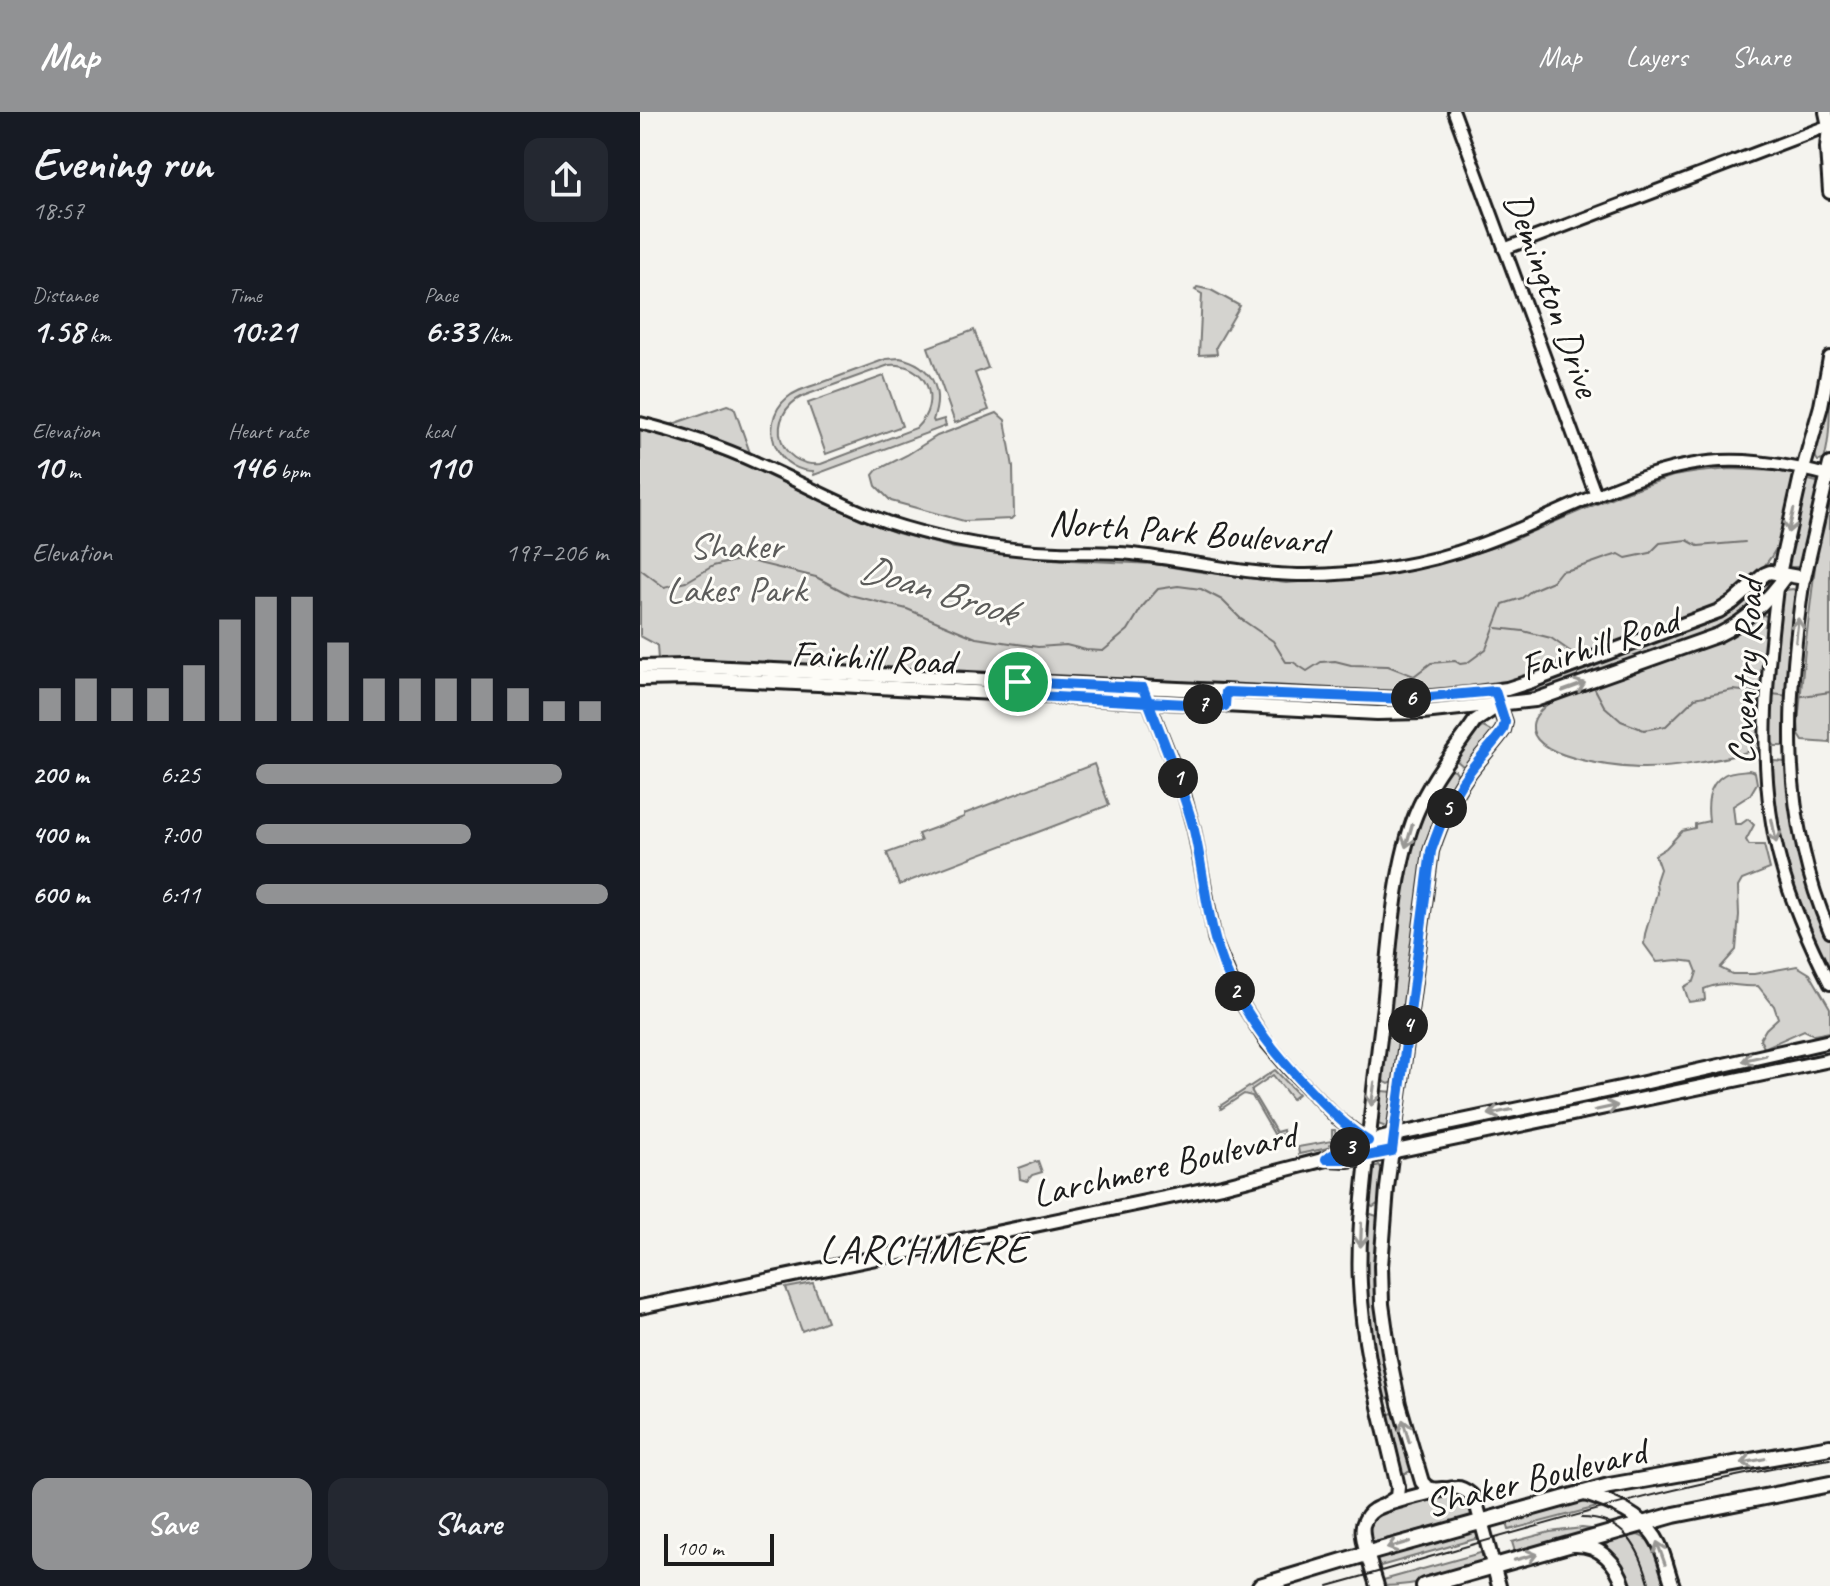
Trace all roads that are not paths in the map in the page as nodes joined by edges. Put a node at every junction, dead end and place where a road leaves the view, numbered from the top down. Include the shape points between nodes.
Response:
1 (1454, 112) edge
2 (1825, 112) edge
3 (1830, 127) edge
4 (1830, 192) edge
5 (1504, 249) junction
6 (1830, 358) edge
7 (640, 423) edge
8 (1804, 469) junction
9 (1829, 472) edge
10 (1596, 496) junction
11 (1783, 575) junction
12 (1804, 578) junction
13 (1777, 589) junction
14 (640, 667) edge
15 (640, 679) edge
16 (1018, 688) junction
17 (1143, 688) junction
18 (1495, 691) junction
19 (1226, 699) junction
20 (1148, 702) junction
21 (1498, 705) junction
22 (1446, 761) junction
23 (1468, 774) junction
24 (1830, 932) edge
25 (1830, 984) edge
26 (1830, 1041) edge
27 (1830, 1060) edge
28 (1395, 1135) junction
29 (1368, 1141) junction
30 (1392, 1151) junction
31 (1367, 1157) junction
32 (1326, 1159) junction
33 (640, 1307) edge
34 (1830, 1447) edge
35 (1830, 1484) edge
36 (1443, 1489) junction
37 (1582, 1493) junction
38 (1386, 1504) junction
39 (1482, 1521) junction
40 (1642, 1524) junction
41 (1571, 1546) junction
42 (1368, 1553) junction
43 (1495, 1566) junction
44 (1260, 1586) edge
45 (1377, 1586) edge
46 (1424, 1586) edge
47 (1499, 1586) edge
48 (1624, 1586) edge
49 (1673, 1586) edge

1 - 5 street, Demington Drive
2 - 3 main road
3 - 4 main road
3 - 5 street
5 - 10 street, Demington Drive
6 - 8 main road, Coventry Road
7 - 10 street, North Park Boulevard via 757,462 862,512 969,543 1130,554 1298,575 1427,560 1517,531
8 - 9 street, North Park Boulevard
8 - 10 street, North Park Boulevard via 1759,462 1684,466
8 -> 11 main road, Coventry Road
9 - 12 main road, Coventry Road
11 - 12 main road
11 - 13 main road, Fairhill Road
11 - 18 main road, Fairhill Road via 1765,574 1703,619
24 -> 12 street, Coventry Road via 1798,830 1790,751
21 -> 13 main road, Fairhill Road via 1547,697 1718,635 1757,610
13 -> 25 street, Coventry Road via 1765,714 1770,810 1801,924
14 - 16 main road, Fairhill Road
15 - 16 main road, Fairhill Road
16 - 17 main road, Fairhill Road
16 - 20 main road, Fairhill Road
17 - 19 main road, Fairhill Road
17 - 20 street
18 - 19 main road, Fairhill Road via 1408,699
18 - 21 main road
19 - 20 main road, Fairhill Road
19 - 21 main road, Fairhill Road via 1388,713
20 - 29 street via 1182,787 1216,944 1239,999 1284,1064
21 - 22 main road via 1475,721
21 - 23 main road via 1505,722
22 - 23 main road
22 -> 29 main road via 1427,790 1406,844
23 - 28 main road via 1431,851
26 -> 28 main road, Larchmere Boulevard
30 -> 27 main road, Larchmere Boulevard
28 - 29 main road, Larchmere Boulevard
28 - 30 main road
29 - 30 street
29 - 31 main road
29 - 32 main road, Larchmere Boulevard
30 - 31 main road, Larchmere Boulevard
36 -> 30 main road via 1428,1488 1420,1478 1388,1349 1381,1266
31 - 32 main road, Larchmere Boulevard
31 -> 38 main road via 1360,1283 1371,1376 1398,1487 1397,1497
32 - 33 main road, Larchmere Boulevard via 1222,1186
34 -> 37 main road, Shaker Boulevard
35 - 40 main road, Shaker Boulevard
36 - 38 main road
36 - 39 main road via 1471,1494
37 - 39 main road, Shaker Boulevard
37 - 40 main road via 1617,1505
38 - 42 main road via 1371,1512 1363,1525
39 -> 42 main road, Shaker Boulevard
39 - 43 main road
40 - 41 main road, Shaker Boulevard
49 -> 40 main road via 1658,1543
43 -> 41 main road, Shaker Boulevard
41 - 48 main road via 1603,1554 1617,1567
42 - 44 main road, Shaker Boulevard
42 - 45 main road
43 - 46 main road, Shaker Boulevard
43 - 47 main road

